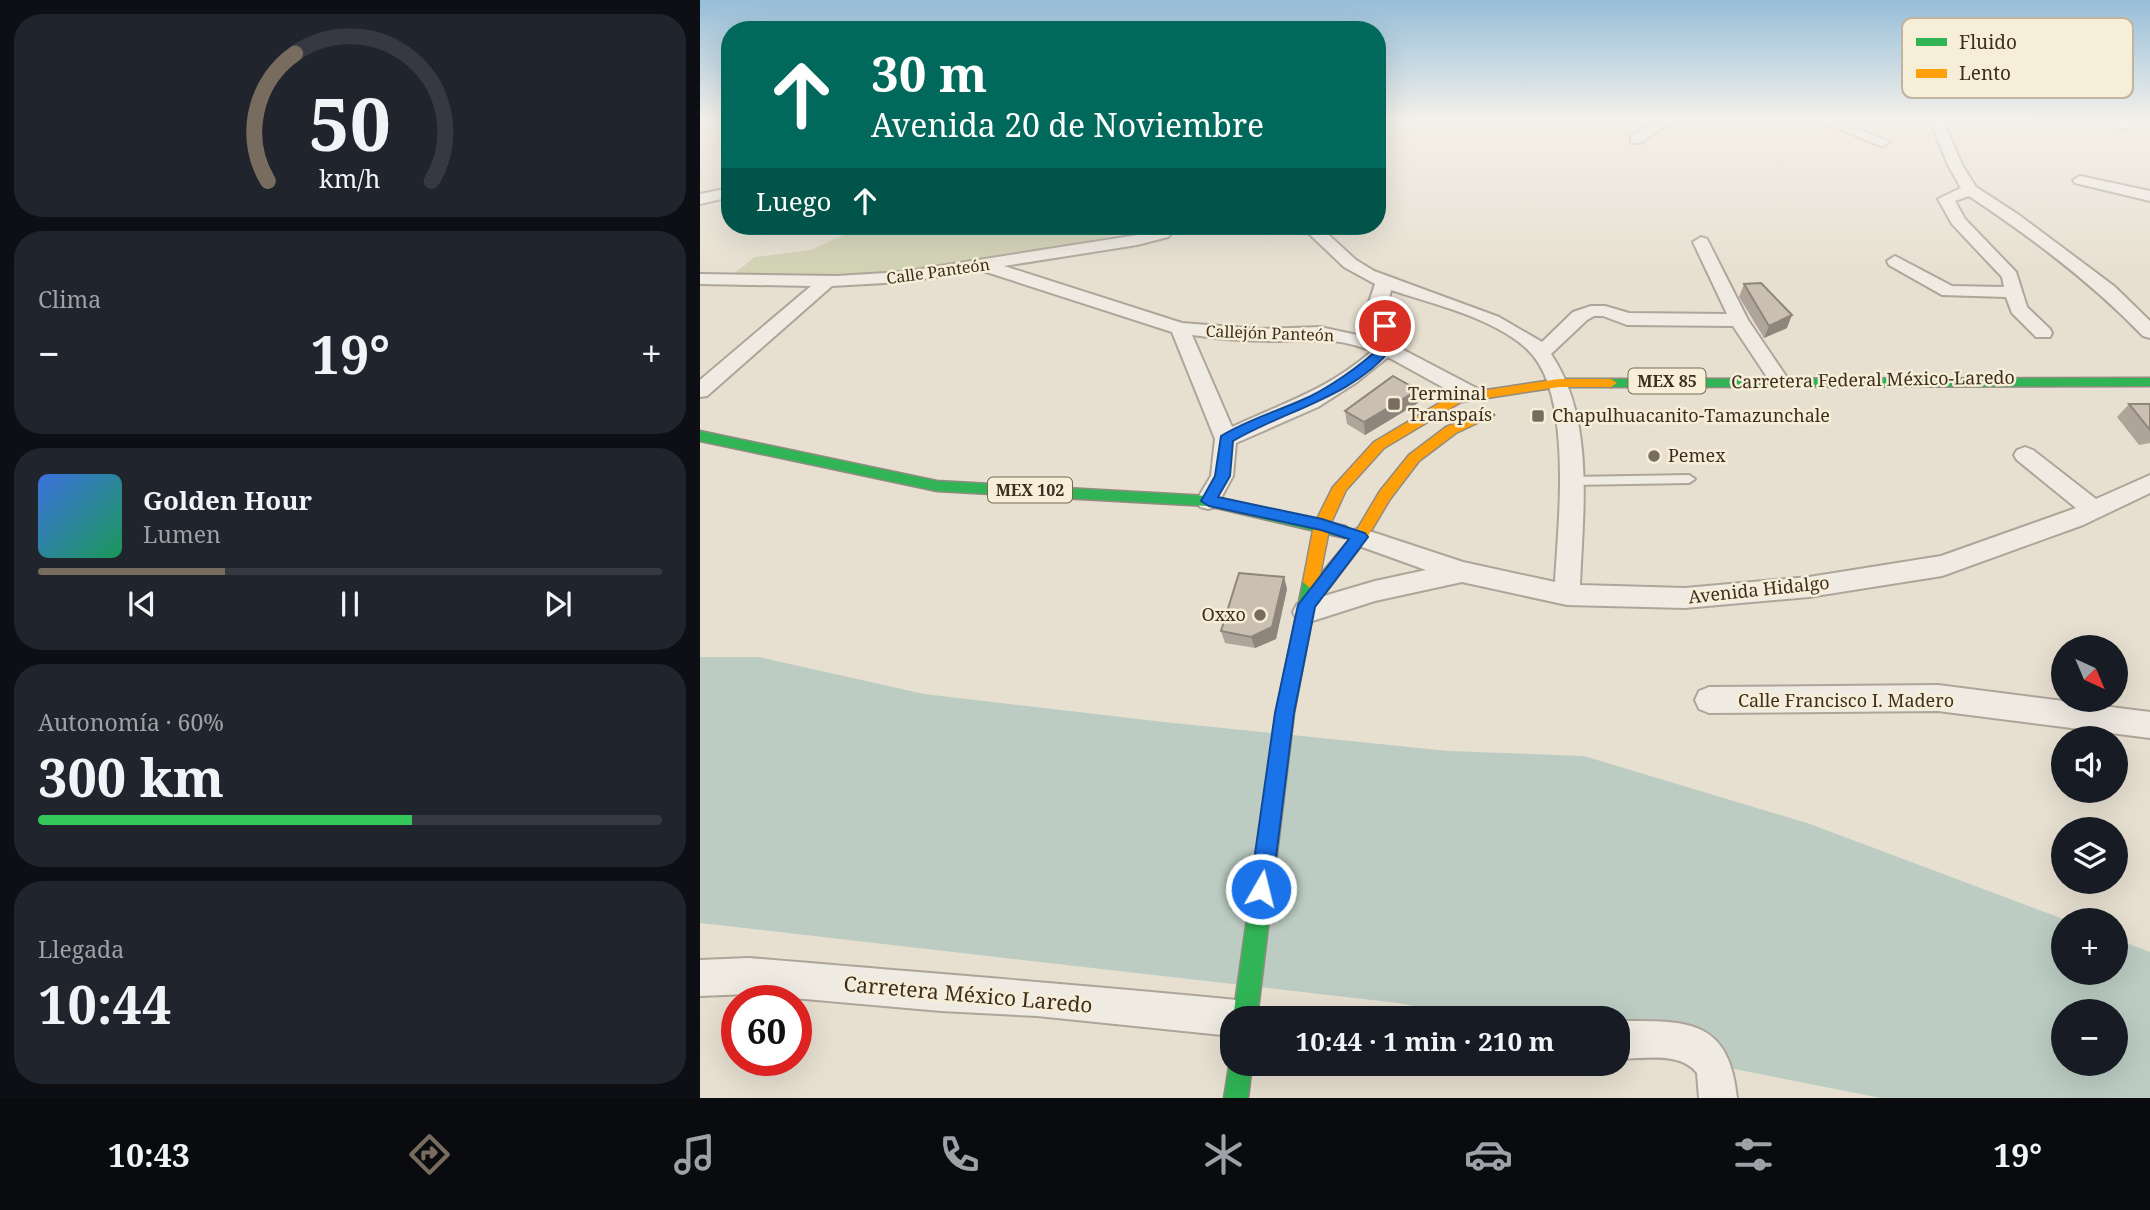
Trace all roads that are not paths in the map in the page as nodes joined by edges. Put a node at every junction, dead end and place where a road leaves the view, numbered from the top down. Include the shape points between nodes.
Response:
1 (1959, 171) edge
2 (2080, 180) dead end
3 (1970, 190) junction
4 (721, 194) edge
5 (2150, 196) edge
6 (700, 199) edge
7 (1155, 235) edge
8 (1318, 235) edge
9 (1702, 242) dead end
10 (1895, 261) dead end
11 (982, 265) junction
12 (700, 279) edge
13 (827, 281) junction
14 (1385, 281) junction
15 (2014, 292) junction
16 (1738, 320) junction
17 (1180, 328) junction
18 (2150, 332) edge
19 (2043, 334) dead end
20 (1386, 348) junction
21 (1542, 352) junction
22 (1780, 382) junction
23 (2150, 382) edge
24 (1559, 383) junction
25 (2086, 384) junction
26 (700, 391) edge
27 (1473, 395) junction
28 (2098, 397) junction
29 (2150, 397) edge
30 (1792, 399) dead end
31 (1499, 410) dead end
32 (700, 436) edge
33 (1226, 439) junction
34 (2025, 455) dead end
35 (1689, 479) dead end
36 (1571, 481) junction
37 (2150, 483) edge
38 (1209, 501) junction
39 (2094, 510) junction
40 (1322, 525) junction
41 (1360, 537) junction
42 (1462, 572) junction
43 (1567, 595) junction
44 (1306, 608) junction
45 (1709, 701) dead end
46 (2150, 724) edge
47 (700, 978) edge
48 (1247, 1006) edge
49 (1220, 1016) edge
50 (1630, 1040) edge
51 (1239, 1076) edge
52 (1236, 1098) edge
53 (1718, 1098) edge

1 - 3 street
2 - 5 street
3 - 15 street via 1946,199 1958,221 2010,275
3 - 18 street via 2108,290
4 - 6 street
7 - 11 street, Calle Panteón
8 - 14 street via 1356,268
9 - 16 street
10 - 15 street via 1948,292
11 - 13 street, Calle Panteón via 902,277
11 - 17 street, Callejón Panteón
12 - 13 street, Calle Panteón
13 - 26 street
14 - 20 street via 1376,318 1385,326
14 - 21 street via 1443,299 1522,335
15 - 19 street via 2018,309
16 - 21 street via 1627,319 1591,311
16 - 22 street
17 - 20 street, Callejón Panteón via 1240,335 1322,332
17 - 33 street
20 - 27 street, Callejón Panteón
20 - 33 street via 1311,402
21 - 24 street
22 - 24 main road, Carretera Federal México-Laredo / MEX 85
22 - 25 main road, Carretera Federal México-Laredo / MEX 85
23 - 25 main road, Carretera Federal México-Laredo / MEX 85
24 - 27 main road, Carretera Federal México-Laredo / MEX 85
24 - 36 street
25 - 28 main road
27 - 40 main road, Carretera Federal México-Laredo / MEX 85 via 1458,398 1379,445 1340,487
28 - 29 main road, Carretera Federal México-Laredo
28 - 30 main road, Carretera Federal México-Laredo
31 - 41 main road, MEX 85 via 1451,430 1414,458
32 - 38 main road, MEX 102 via 937,486
33 - 38 street via 1222,476
34 - 39 street
35 - 36 lane
36 - 43 street
37 - 39 street, Avenida Hidalgo
38 - 40 main road, MEX 102
39 - 43 street, Avenida Hidalgo via 1942,566 1809,587 1685,598
40 - 41 main road, MEX 102
40 - 44 main road, Carretera Federal México-Laredo / MEX 85
41 - 42 street, Avenida Hidalgo
41 - 44 main road, MEX 85
42 - 43 street, Avenida Hidalgo
42 - 44 street
44 - 48 main road, MEX 85 via 1284,713
45 - 46 street, Calle Francisco I. Madero via 1938,698
47 - 49 street, Carretera México Laredo via 749,976
50 - 53 street via 1688,1042 1705,1052 1714,1070
51 - 52 main road

